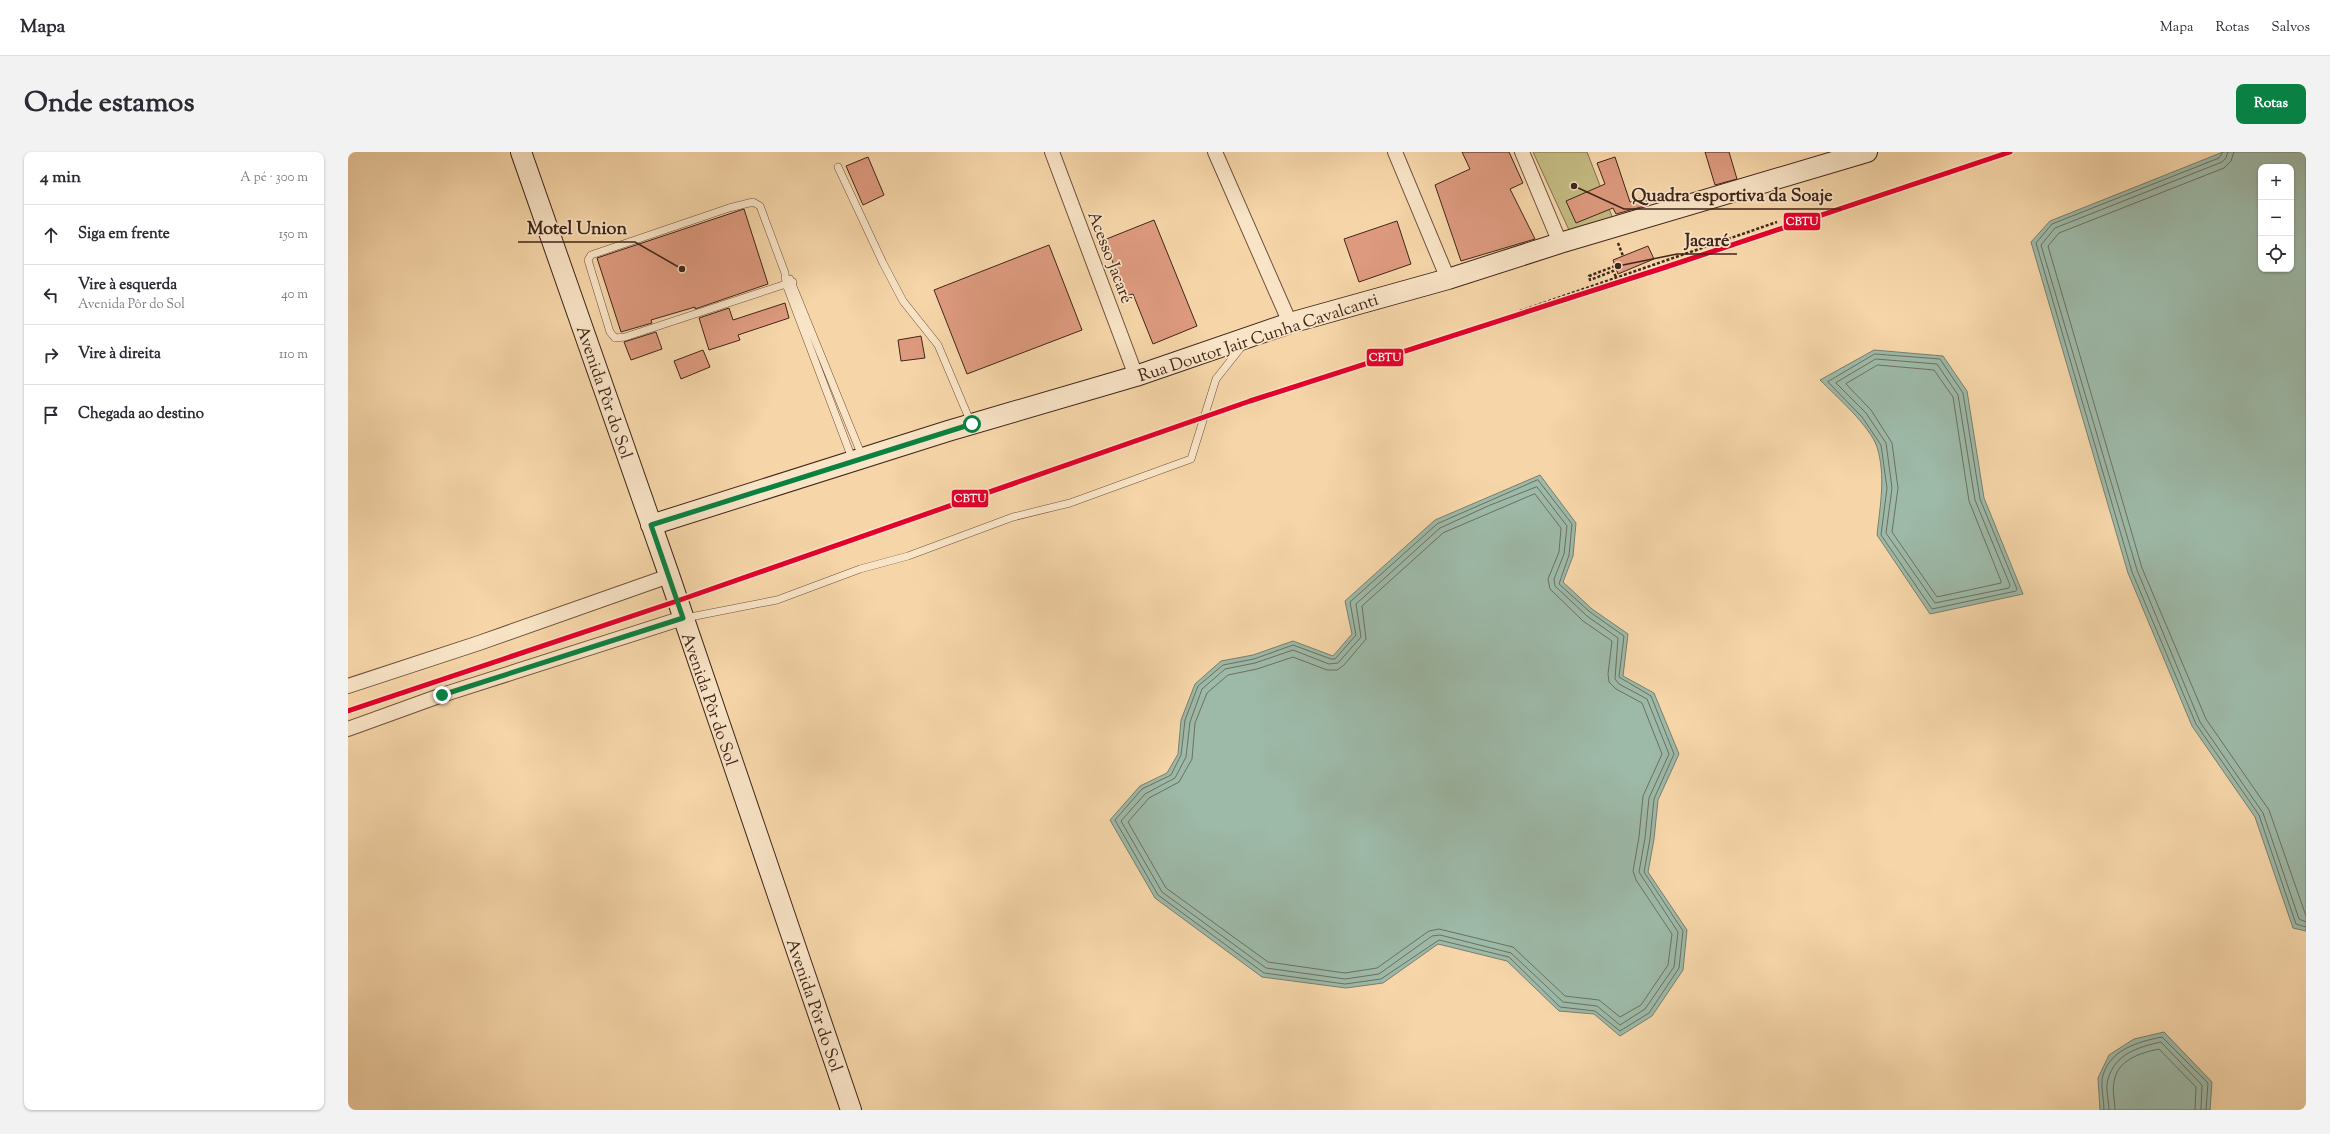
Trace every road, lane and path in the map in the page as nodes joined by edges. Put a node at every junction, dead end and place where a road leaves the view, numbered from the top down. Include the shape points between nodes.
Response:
1 (521, 152) edge
2 (1052, 152) edge
3 (1215, 152) edge
4 (1395, 152) edge
5 (1522, 152) edge
6 (1867, 152) edge
7 (838, 167) dead end
8 (1777, 222) dead end
9 (1560, 243) junction
10 (1615, 266) dead end
11 (1616, 277) junction
12 (1448, 280) junction
13 (789, 283) junction
14 (1520, 311) dead end
15 (1290, 323) junction
16 (1248, 338) junction
17 (1136, 376) junction
18 (972, 424) junction
19 (858, 460) junction
20 (651, 525) junction
21 (669, 576) junction
22 (683, 618) junction
23 (348, 686) edge
24 (348, 729) edge
25 (850, 1110) edge

1 - 20 street, Avenida Pôr do Sol
2 - 17 street, Acesso Jacaré
3 - 15 street
4 - 12 street
5 - 9 street
6 - 9 street, Rua Doutor Jair Cunha Cavalcanti
7 - 18 lane via 903,301 938,345
8 - 11 path
9 - 12 street, Rua Doutor Jair Cunha Cavalcanti
10 - 11 path via 1589,276 1590,280 1614,271
11 - 14 path
12 - 15 street, Rua Doutor Jair Cunha Cavalcanti
13 - 13 lane via 625,337 615,338 610,332 588,260 591,255 753,202 760,206
13 - 19 lane
13 - 19 lane
15 - 16 street, Rua Doutor Jair Cunha Cavalcanti
16 - 17 street, Rua Doutor Jair Cunha Cavalcanti
16 - 22 lane via 1216,379 1191,459 1070,503 1013,517 777,600
17 - 18 street, Rua Doutor Jair Cunha Cavalcanti
18 - 19 street, Rua Doutor Jair Cunha Cavalcanti
19 - 20 street, Rua Doutor Jair Cunha Cavalcanti
20 - 21 street, Avenida Pôr do Sol
21 - 22 street, Avenida Pôr do Sol
21 - 23 street via 480,643
22 - 24 street via 442,695
22 - 25 street, Avenida Pôr do Sol

